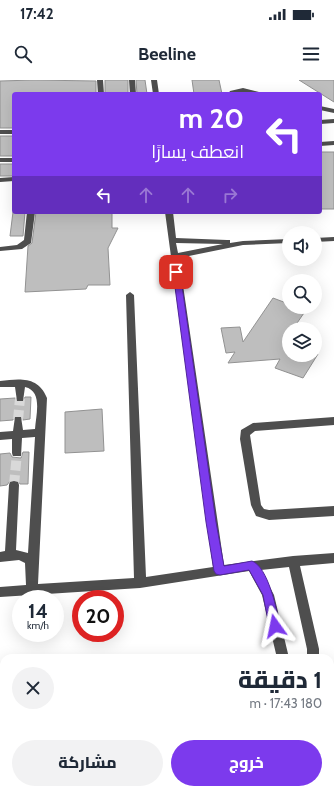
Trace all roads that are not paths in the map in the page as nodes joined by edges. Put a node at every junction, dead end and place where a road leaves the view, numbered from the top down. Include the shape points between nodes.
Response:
1 (100, 80) edge
2 (132, 80) edge
3 (154, 80) edge
4 (101, 92) edge
5 (133, 92) edge
6 (156, 92) edge
7 (232, 92) edge
8 (250, 92) edge
9 (322, 108) edge
10 (334, 111) edge
11 (334, 121) edge
12 (322, 122) edge
13 (0, 132) edge
14 (12, 132) edge
15 (334, 143) edge
16 (322, 144) edge
17 (0, 160) edge
18 (12, 160) edge
19 (12, 179) edge
20 (0, 180) edge
21 (31, 214) edge
22 (169, 214) edge
23 (334, 239) edge
24 (172, 240) junction
25 (322, 240) edge
26 (282, 241) edge
27 (243, 243) junction
28 (0, 249) edge
29 (174, 256) junction
30 (130, 295) dead end
31 (20, 383) junction
32 (0, 384) edge
33 (20, 398) tunnel mouth
34 (18, 420) tunnel mouth
35 (334, 421) edge
36 (40, 433) junction
37 (18, 435) junction
38 (0, 436) edge
39 (17, 453) tunnel mouth
40 (14, 485) tunnel mouth
41 (334, 511) edge
42 (5, 556) edge
43 (334, 558) edge
44 (294, 561) junction
45 (33, 566) junction
46 (252, 566) junction
47 (220, 571) junction
48 (140, 583) junction
49 (32, 589) junction
50 (0, 592) edge
51 (282, 654) edge
52 (313, 654) edge

1 - 4 lane
2 - 5 lane
3 - 6 lane
7 - 8 lane
9 - 10 lane
11 - 12 lane
13 - 14 lane
15 - 16 lane
17 - 18 lane
19 - 20 lane
21 - 28 lane via 28,241 19,247
22 - 24 lane
23 - 25 lane
24 - 27 lane
24 - 29 lane
26 - 27 lane
27 - 29 lane
29 - 47 lane
30 - 48 lane
31 - 32 lane
31 - 33 lane
31 - 36 lane via 36,387 40,392
34 - 37 lane
35 - 41 lane via 260,425 245,433 257,510 260,513 269,515
36 - 37 lane
36 - 45 lane
37 - 38 lane
37 - 39 lane
40 - 42 lane
42 - 45 lane via 25,556 31,560
43 - 44 lane
44 - 46 lane
44 - 52 lane
45 - 49 lane
46 - 47 lane
46 - 51 lane via 268,595
47 - 48 lane
48 - 49 lane
49 - 50 lane

